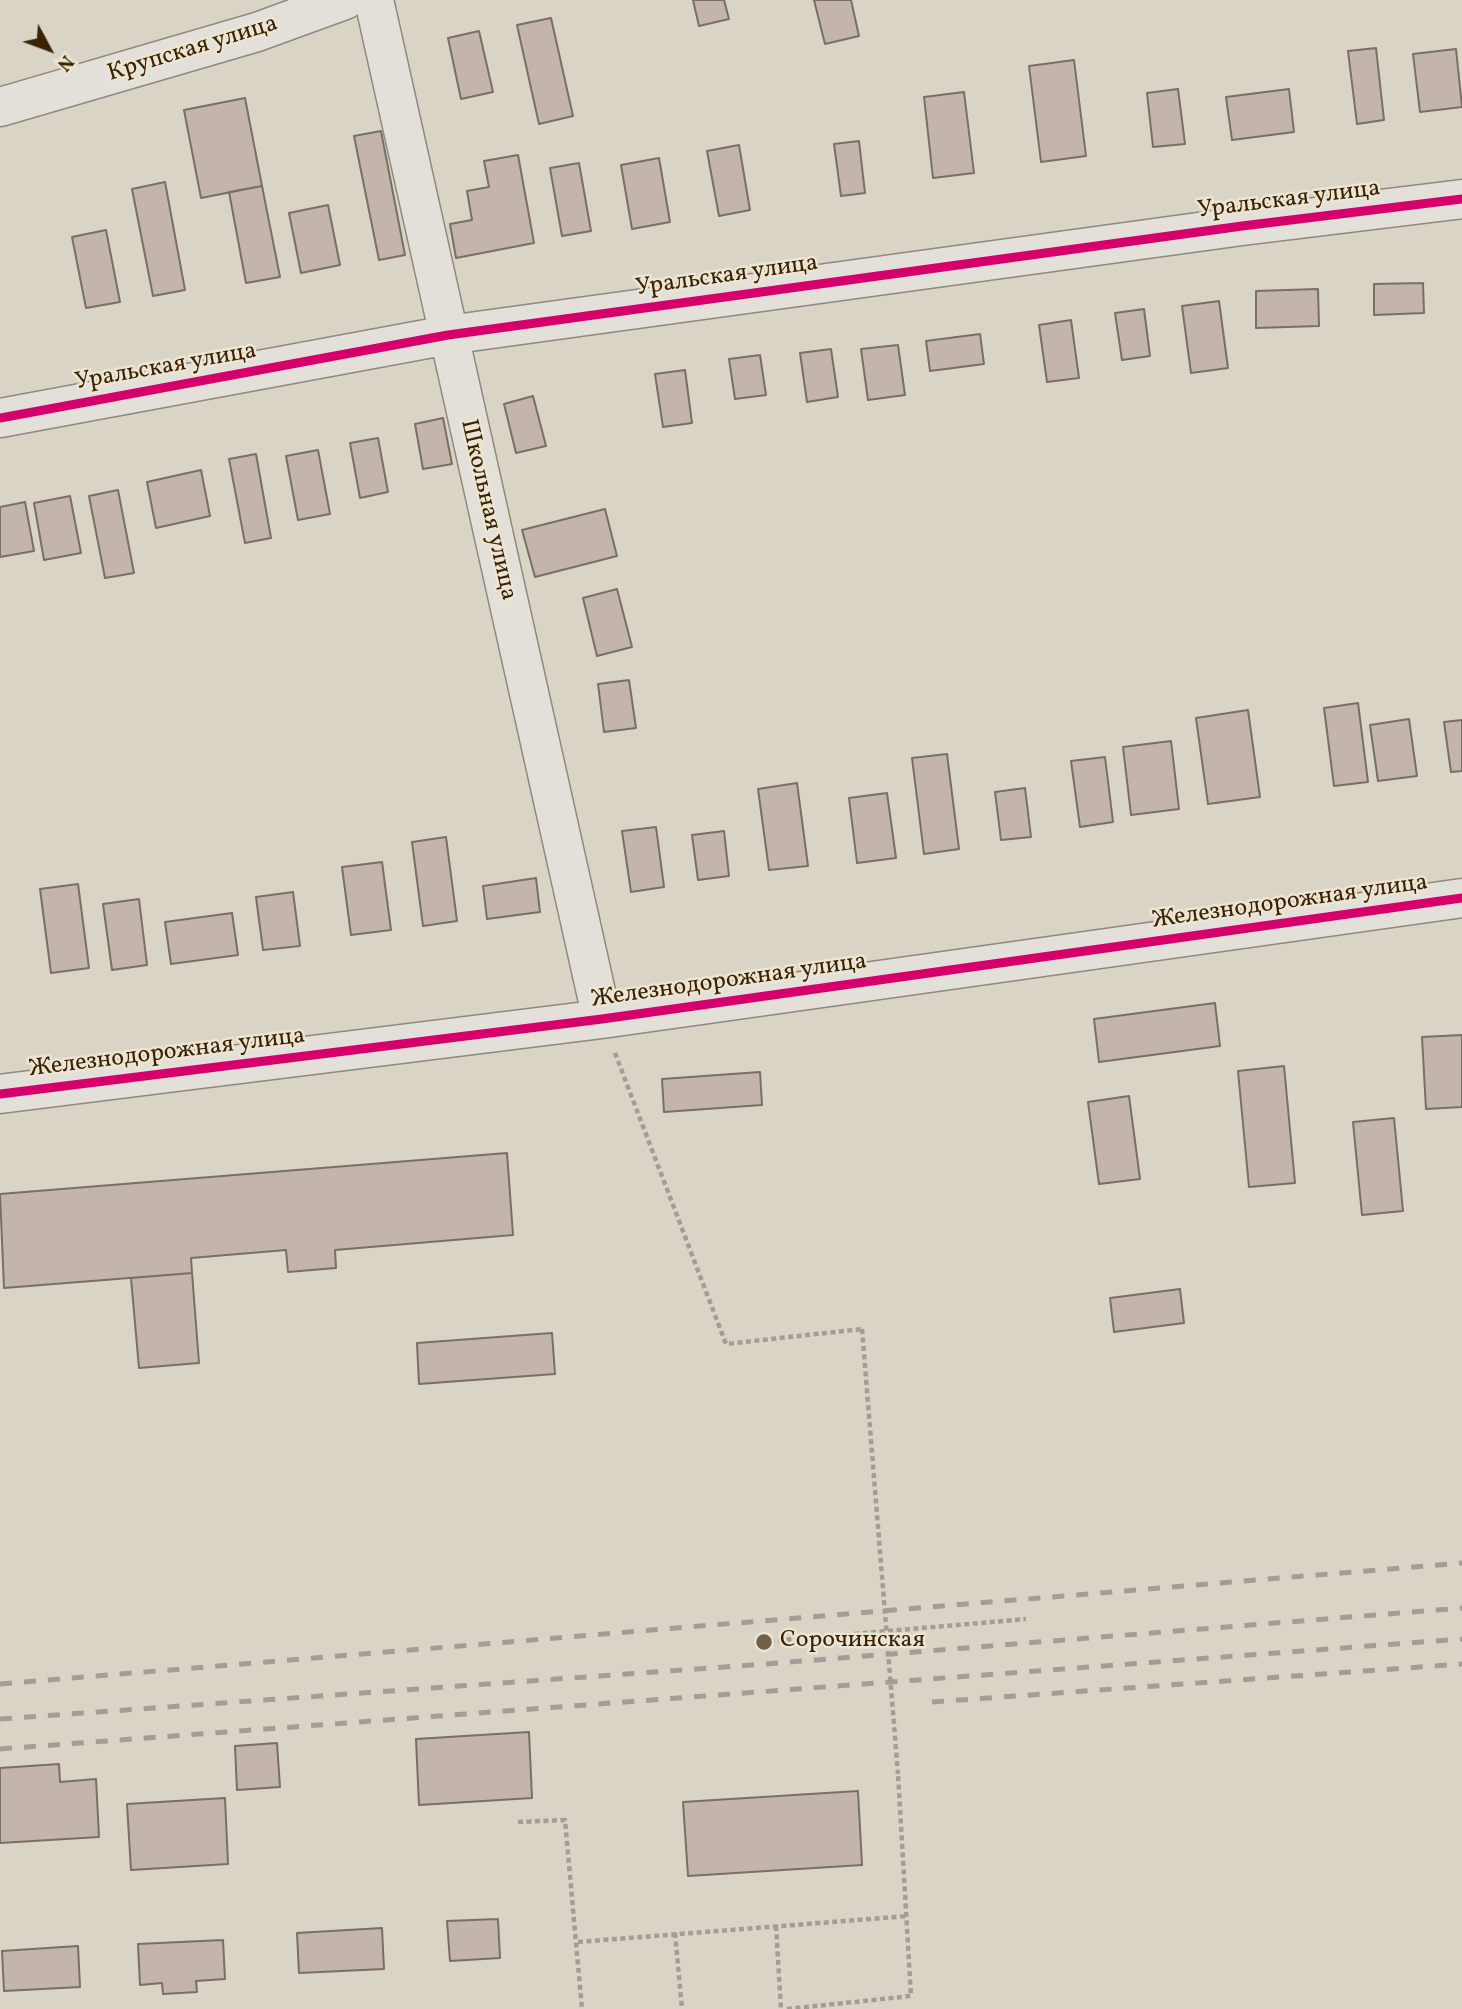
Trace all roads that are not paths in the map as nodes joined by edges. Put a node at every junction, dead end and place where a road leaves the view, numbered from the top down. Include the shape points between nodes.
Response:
1 (345, 0) edge
2 (374, 0) edge
3 (0, 107) edge
4 (1462, 199) edge
5 (448, 335) junction
6 (0, 418) edge
7 (1462, 898) edge
8 (602, 1019) junction
9 (0, 1094) edge

1 - 3 street, Крупская улица via 257,32
2 - 5 street, Школьная улица
4 - 5 street, Уральская улица
5 - 6 street, Уральская улица
5 - 8 street, Школьная улица
7 - 8 street, Железнодорожная улица
8 - 9 street, Железнодорожная улица

